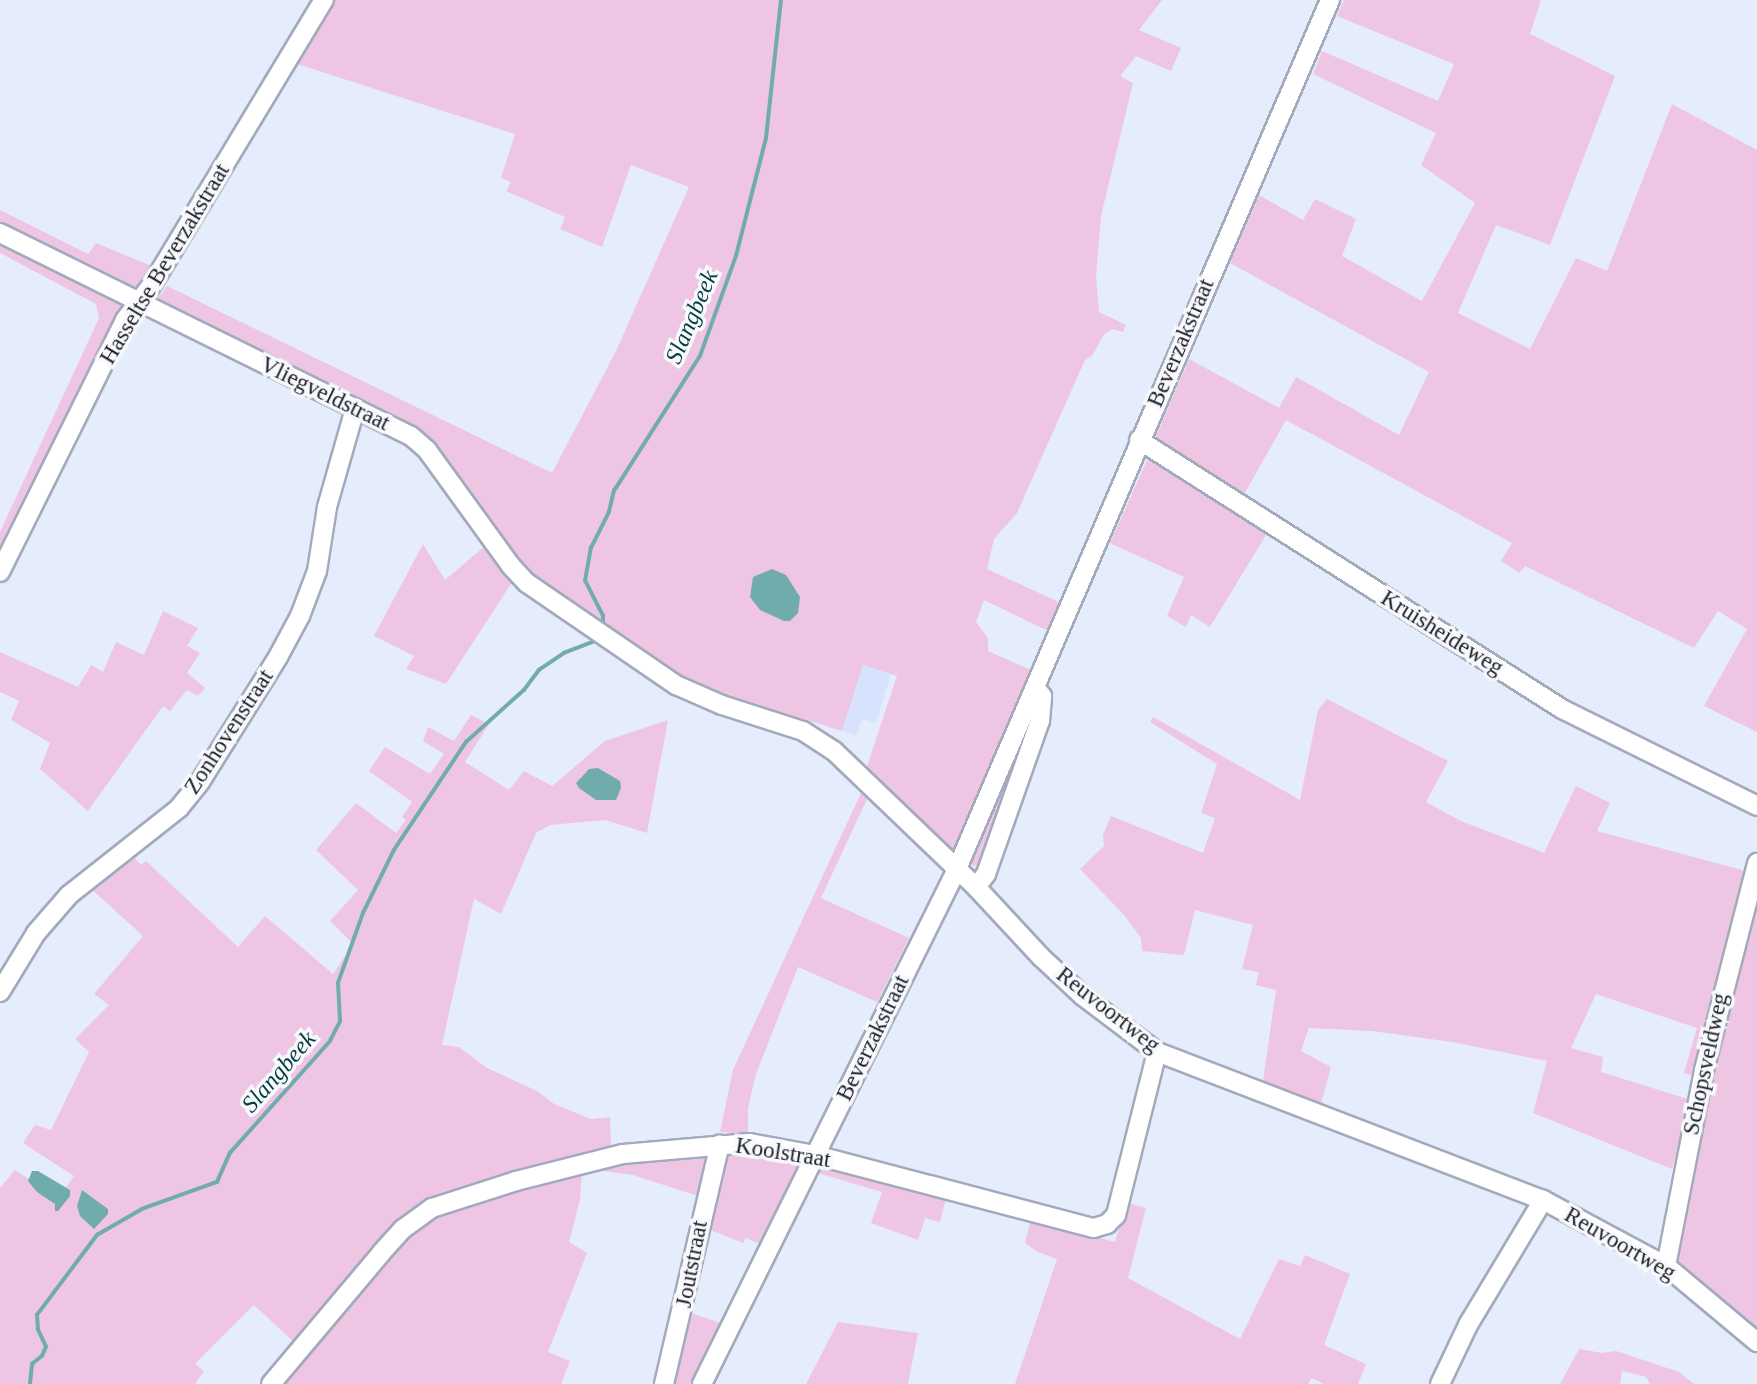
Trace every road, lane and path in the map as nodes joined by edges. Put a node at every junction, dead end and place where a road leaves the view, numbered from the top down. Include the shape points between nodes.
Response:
1 (324, 0) edge
2 (1330, 0) edge
3 (0, 233) edge
4 (139, 300) junction
5 (355, 409) junction
6 (1139, 440) junction
7 (0, 572) edge
8 (593, 628) joint
9 (1035, 687) junction
10 (1757, 806) edge
11 (1757, 863) edge
12 (956, 871) junction
13 (976, 887) junction
14 (0, 992) edge
15 (1157, 1052) junction
16 (720, 1144) junction
17 (815, 1155) junction
18 (1543, 1200) junction
19 (1665, 1266) junction
20 (1757, 1342) edge
21 (271, 1384) edge
22 (664, 1384) edge
23 (702, 1384) edge
24 (1440, 1384) edge

1 - 4 street, Hasseltse Beverzakstraat
2 - 6 street, Beverzakstraat
3 - 4 street, Vliegveldstraat
4 - 5 street, Vliegveldstraat
4 - 7 street, Hasseltse Beverzakstraat
5 - 8 street, Vliegveldstraat via 411,436 511,566 540,593
5 - 14 street, Zonhovenstraat via 327,507 317,571 272,667 179,808 69,895 36,933
6 - 9 street, Beverzakstraat
6 - 10 street, Kruisheideweg via 1562,709
8 - 12 street, Reuvoortweg via 697,696 820,740
9 - 12 street, Beverzakstraat
9 - 13 street via 1042,696 1040,721 986,874
11 - 19 street, Schopsveldweg via 1704,1070
12 - 13 street, Reuvoortweg
12 - 17 street, Beverzakstraat
13 - 15 street, Reuvoortweg via 1083,996
15 - 17 street, Koolstraat via 1116,1215 1094,1228
15 - 18 street, Reuvoortweg
16 - 17 street, Koolstraat via 750,1143
16 - 21 street, Koolstraat via 623,1154 432,1208 403,1229
16 - 22 street, Joutstraat
17 - 23 street, Beverzakstraat
18 - 19 street, Reuvoortweg
18 - 24 street via 1468,1325
19 - 20 street, Reuvoortweg

